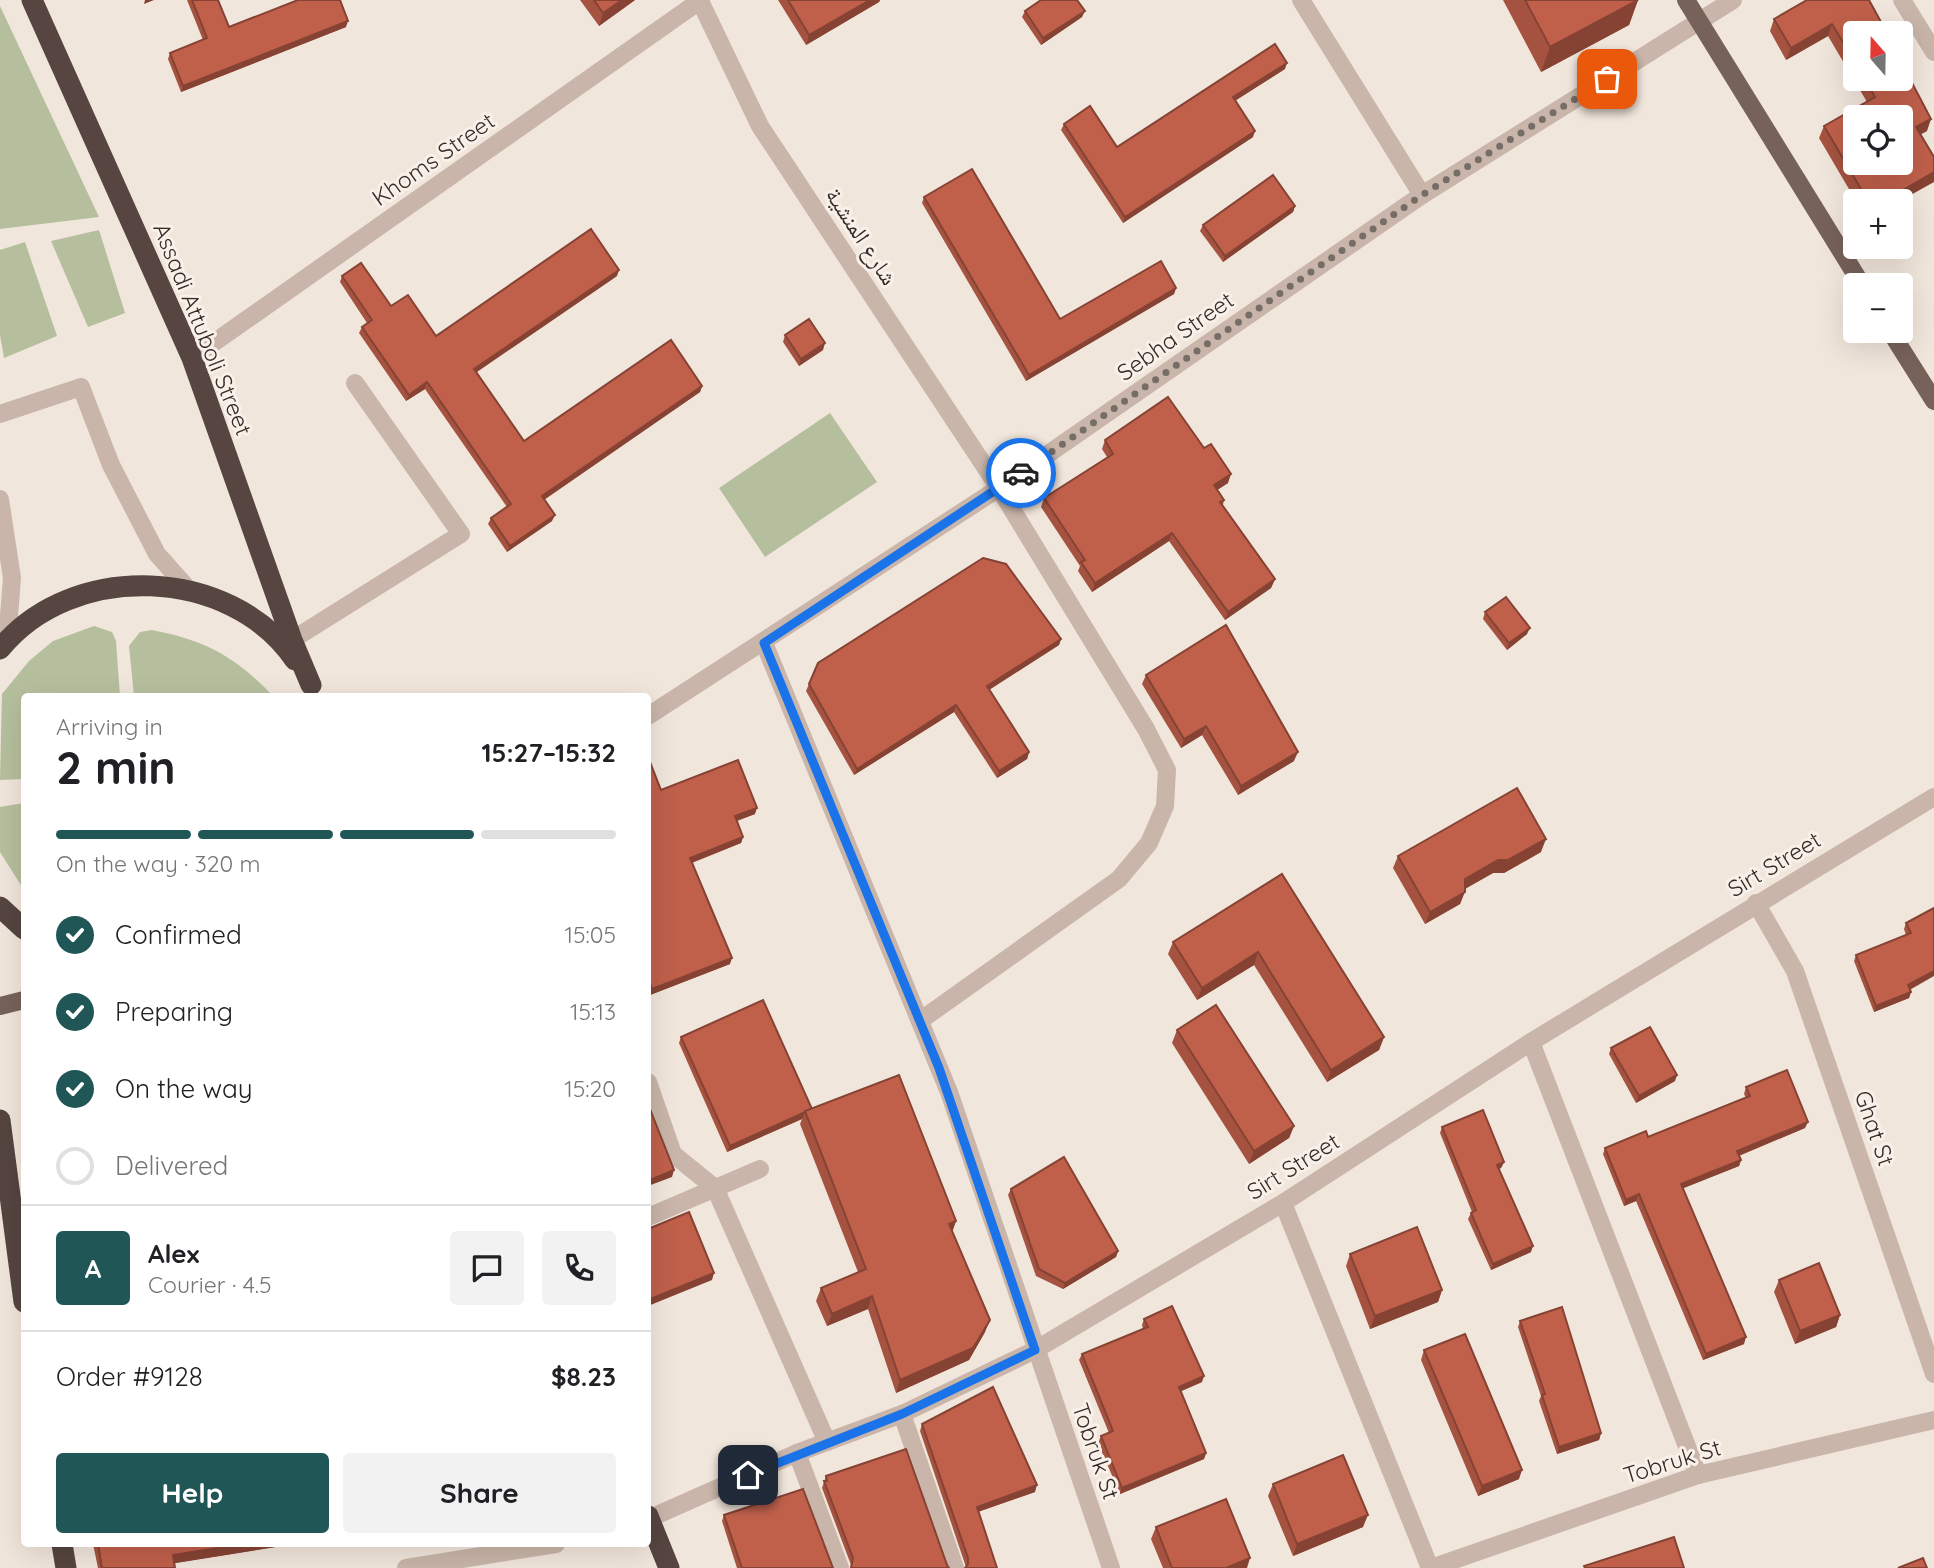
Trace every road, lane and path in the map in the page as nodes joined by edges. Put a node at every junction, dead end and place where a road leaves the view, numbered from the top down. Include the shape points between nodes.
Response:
1 (32, 0) edge
2 (1301, 0) edge
3 (1686, 0) edge
4 (1733, 0) edge
5 (1902, 0) edge
6 (701, 1) edge
7 (1699, 21) junction
8 (1934, 52) edge
9 (1422, 195) junction
10 (1855, 273) edge
11 (1898, 343) edge
12 (192, 358) junction
13 (355, 383) dead end
14 (1934, 401) edge
15 (0, 414) edge
16 (999, 488) junction
17 (0, 499) edge
18 (190, 591) junction
19 (292, 640) junction
20 (764, 643) junction
21 (3, 645) edge
22 (313, 691) edge
23 (651, 714) edge
24 (1934, 797) edge
25 (1756, 903) junction
26 (0, 907) edge
27 (21, 926) edge
28 (21, 1001) edge
29 (0, 1006) edge
30 (921, 1020) junction
31 (1531, 1042) junction
32 (651, 1091) edge
33 (0, 1120) edge
34 (3, 1160) edge
35 (760, 1169) dead end
36 (715, 1188) junction
37 (1283, 1203) junction
38 (651, 1216) edge
39 (21, 1265) edge
40 (1035, 1350) junction
41 (1934, 1374) edge
42 (902, 1414) junction
43 (1934, 1420) edge
44 (827, 1442) junction
45 (797, 1453) junction
46 (1698, 1475) junction
47 (651, 1517) edge
48 (651, 1525) edge
49 (62, 1547) edge
50 (537, 1547) edge
51 (66, 1568) edge
52 (406, 1568) edge
53 (669, 1568) edge
54 (840, 1568) edge
55 (955, 1568) edge
56 (1111, 1568) edge
57 (1430, 1568) edge

1 - 12 highway, Assadi Attuboli Street
2 - 9 street
3 - 7 main road
4 - 7 street, Sebha Street
5 - 8 street
6 - 12 street, Khoms Street
6 - 16 street, شارع المنشية via 760,126
7 - 9 street, Sebha Street
7 - 10 main road
9 - 16 street, Sebha Street
11 - 14 main road
12 - 19 highway, Assadi Attuboli Street
13 - 19 street via 461,534
15 - 18 street via 81,387 111,465 157,554
16 - 20 street, Sebha Street
16 - 30 street, شارع المنشية via 1146,729 1167,770 1165,806 1149,843 1119,879
17 - 21 street via 12,578
18 - 21 highway via 151,585 111,587 73,598 37,616
18 - 22 highway via 227,604 261,625 289,652
19 - 22 highway, Assadi Attuboli Street
20 - 23 street, Sebha Street
20 - 30 street, Tobruk St
24 - 25 street, Sirt Street
25 - 31 street, Sirt Street
25 - 41 street, Ghat St via 1795,971
26 - 27 highway
28 - 29 main road
30 - 40 street, Tobruk St
31 - 37 street, Sirt Street
31 - 46 street
32 - 36 street via 673,1154
33 - 34 highway
34 - 39 highway
35 - 36 street
36 - 38 street
36 - 44 street
37 - 40 street, Sirt Street
37 - 57 street
40 - 42 street, Sirt Street
40 - 56 street, Tobruk St
42 - 44 street, Sirt Street
42 - 55 street
43 - 46 street, Tobruk St
44 - 45 street, Sirt Street
45 - 47 street, Sirt Street
45 - 54 street
46 - 57 street, Tobruk St
48 - 53 highway
49 - 51 highway
50 - 52 street

